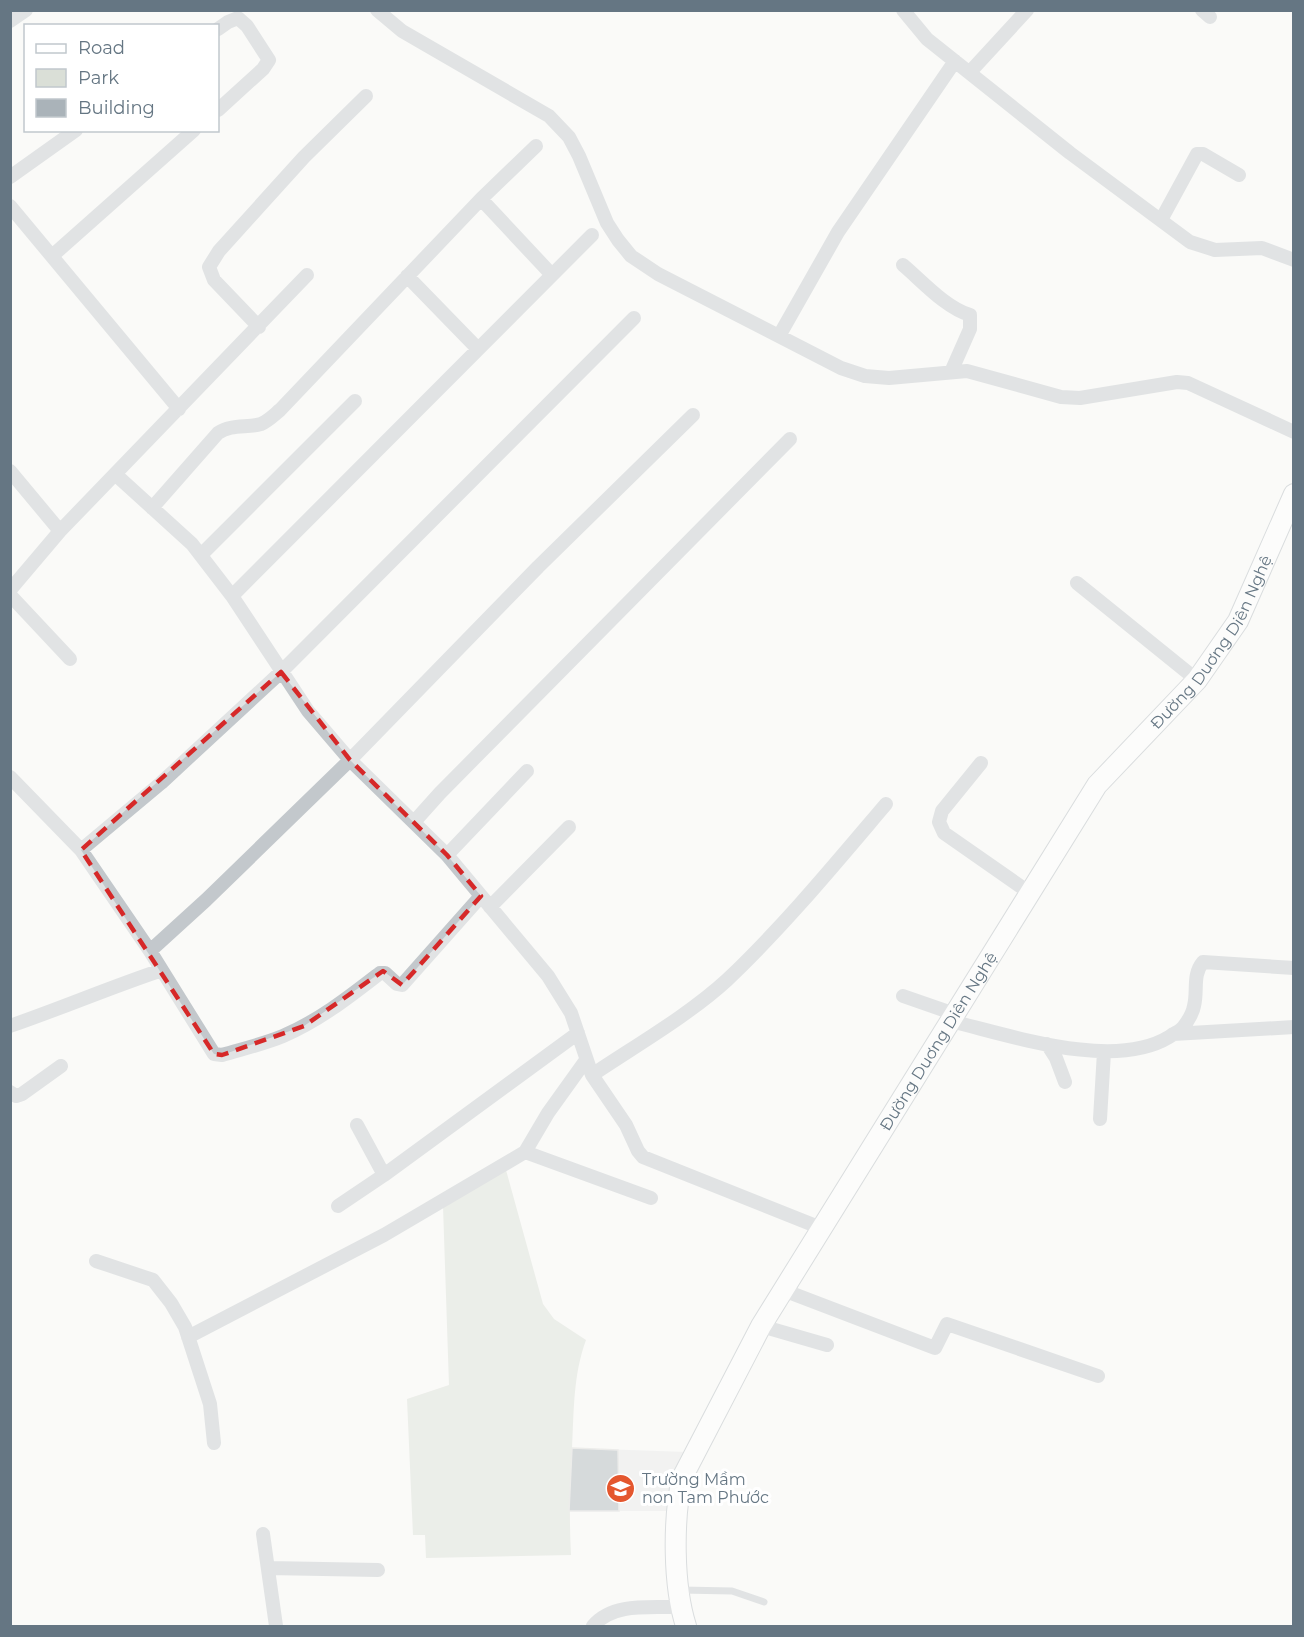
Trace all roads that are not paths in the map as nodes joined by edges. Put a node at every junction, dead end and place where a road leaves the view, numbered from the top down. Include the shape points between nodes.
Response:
1 (26, 10) edge
2 (377, 10) edge
3 (903, 10) edge
4 (1028, 10) edge
5 (10, 21) edge
6 (219, 28) edge
7 (955, 61) junction
8 (970, 72) junction
9 (366, 96) dead end
10 (219, 109) edge
11 (73, 132) edge
12 (192, 132) edge
13 (536, 146) dead end
14 (1239, 175) dead end
15 (10, 177) edge
16 (481, 200) junction
17 (10, 206) edge
18 (1161, 220) junction
19 (592, 235) dead end
20 (52, 256) junction
21 (1293, 260) edge
22 (903, 265) dead end
23 (307, 275) dead end
24 (552, 275) junction
25 (406, 276) junction
26 (634, 318) dead end
27 (259, 327) junction
28 (779, 336) junction
29 (478, 349) junction
30 (951, 372) junction
31 (355, 401) dead end
32 (179, 409) junction
33 (693, 415) dead end
34 (1293, 432) edge
35 (790, 439) dead end
36 (10, 471) edge
37 (115, 474) junction
38 (1293, 494) edge
39 (152, 508) junction
40 (60, 531) junction
41 (201, 555) junction
42 (1077, 583) dead end
43 (10, 590) edge
44 (10, 595) edge
45 (232, 596) junction
46 (70, 659) dead end
47 (281, 672) junction
48 (1197, 680) junction
49 (350, 760) junction
50 (981, 763) dead end
51 (527, 771) dead end
52 (10, 777) edge
53 (886, 804) dead end
54 (414, 822) junction
55 (569, 826) dead end
56 (81, 850) junction
57 (447, 855) junction
58 (1030, 893) junction
59 (481, 896) junction
60 (490, 907) junction
61 (150, 951) junction
62 (1293, 968) edge
63 (162, 970) junction
64 (903, 996) dead end
65 (952, 1017) junction
66 (10, 1026) edge
67 (1293, 1027) edge
68 (578, 1033) junction
69 (1173, 1034) junction
70 (1047, 1044) junction
71 (1104, 1052) junction
72 (586, 1060) junction
73 (61, 1066) dead end
74 (592, 1075) junction
75 (1065, 1082) dead end
76 (10, 1092) edge
77 (1100, 1119) dead end
78 (357, 1125) dead end
79 (525, 1152) junction
80 (384, 1175) junction
81 (651, 1198) dead end
82 (338, 1206) dead end
83 (821, 1228) junction
84 (96, 1261) dead end
85 (783, 1290) junction
86 (761, 1326) junction
87 (188, 1337) junction
88 (827, 1345) dead end
89 (1098, 1376) dead end
90 (214, 1443) dead end
91 (263, 1533) dead end
92 (268, 1568) junction
93 (378, 1570) dead end
94 (679, 1599) junction
95 (764, 1602) dead end
96 (276, 1626) edge
97 (593, 1626) edge
98 (686, 1626) edge

1 - 5 street
2 - 28 street via 402,31 549,116 569,137 606,223 631,256
3 - 7 street via 927,39
4 - 8 street
6 - 10 street via 238,18 269,60
7 - 8 street
7 - 28 street via 838,232
8 - 18 street
9 - 27 street via 304,157 209,267 214,280
11 - 15 street
12 - 20 street
13 - 16 street
14 - 18 street via 1197,154
16 - 24 street
16 - 25 street
17 - 20 street
18 - 21 street via 1190,242 1215,250 1262,248
19 - 24 street
20 - 32 street
22 - 30 street via 944,303 970,315 970,329
23 - 27 street
24 - 29 street
25 - 29 street
25 - 39 street via 280,410 259,424 218,433
26 - 47 street
27 - 32 street
28 - 30 street via 841,368 866,376 889,378
29 - 45 street
30 - 34 street via 967,371 1061,398 1188,383
31 - 41 street
32 - 37 street
33 - 49 street
35 - 54 street
36 - 40 street
37 - 39 street
37 - 40 street
38 - 48 street, Đường Duơng Diên Nghệ via 1238,621
39 - 41 street
40 - 43 street
41 - 45 street
42 - 48 street
44 - 46 street
45 - 47 street
47 - 49 street
47 - 56 street via 161,783
48 - 58 street, Đường Duơng Diên Nghệ via 1097,785
49 - 54 street
49 - 61 street
50 - 58 street via 942,811 939,822 944,833
51 - 57 street
52 - 56 street
53 - 74 street via 809,894 726,981
54 - 57 street
55 - 60 street
56 - 61 street
57 - 59 street
58 - 65 street, Đường Duơng Diên Nghệ
59 - 60 street
59 - 63 street via 402,986 386,973 380,973 338,1006 304,1026 222,1055 214,1054
60 - 68 street via 558,990
61 - 63 street
62 - 69 street via 1203,962 1198,968 1194,1007 1183,1028
63 - 66 street
64 - 65 street
65 - 70 street
65 - 83 street, Đường Duơng Diên Nghệ
67 - 69 street
68 - 72 street
68 - 80 street
69 - 71 street via 1134,1050
70 - 71 street
70 - 75 street
71 - 77 street
72 - 74 street
72 - 79 street
73 - 76 street via 22,1094
74 - 83 street via 643,1157
78 - 80 street
79 - 81 street
79 - 87 street via 384,1235
80 - 82 street
83 - 85 street, Đường Duơng Diên Nghệ
84 - 87 street via 153,1280 171,1303
85 - 86 street, Đường Duơng Diên Nghệ
85 - 89 street via 934,1348 947,1324
86 - 88 street
86 - 94 street, Đường Duơng Diên Nghệ via 682,1478 675,1530
87 - 90 street via 210,1404
91 - 92 street
92 - 93 street
92 - 96 street
94 - 95 lane via 732,1591
94 - 97 street via 626,1608 605,1616
94 - 98 street, Đường Duơng Diên Nghệ

